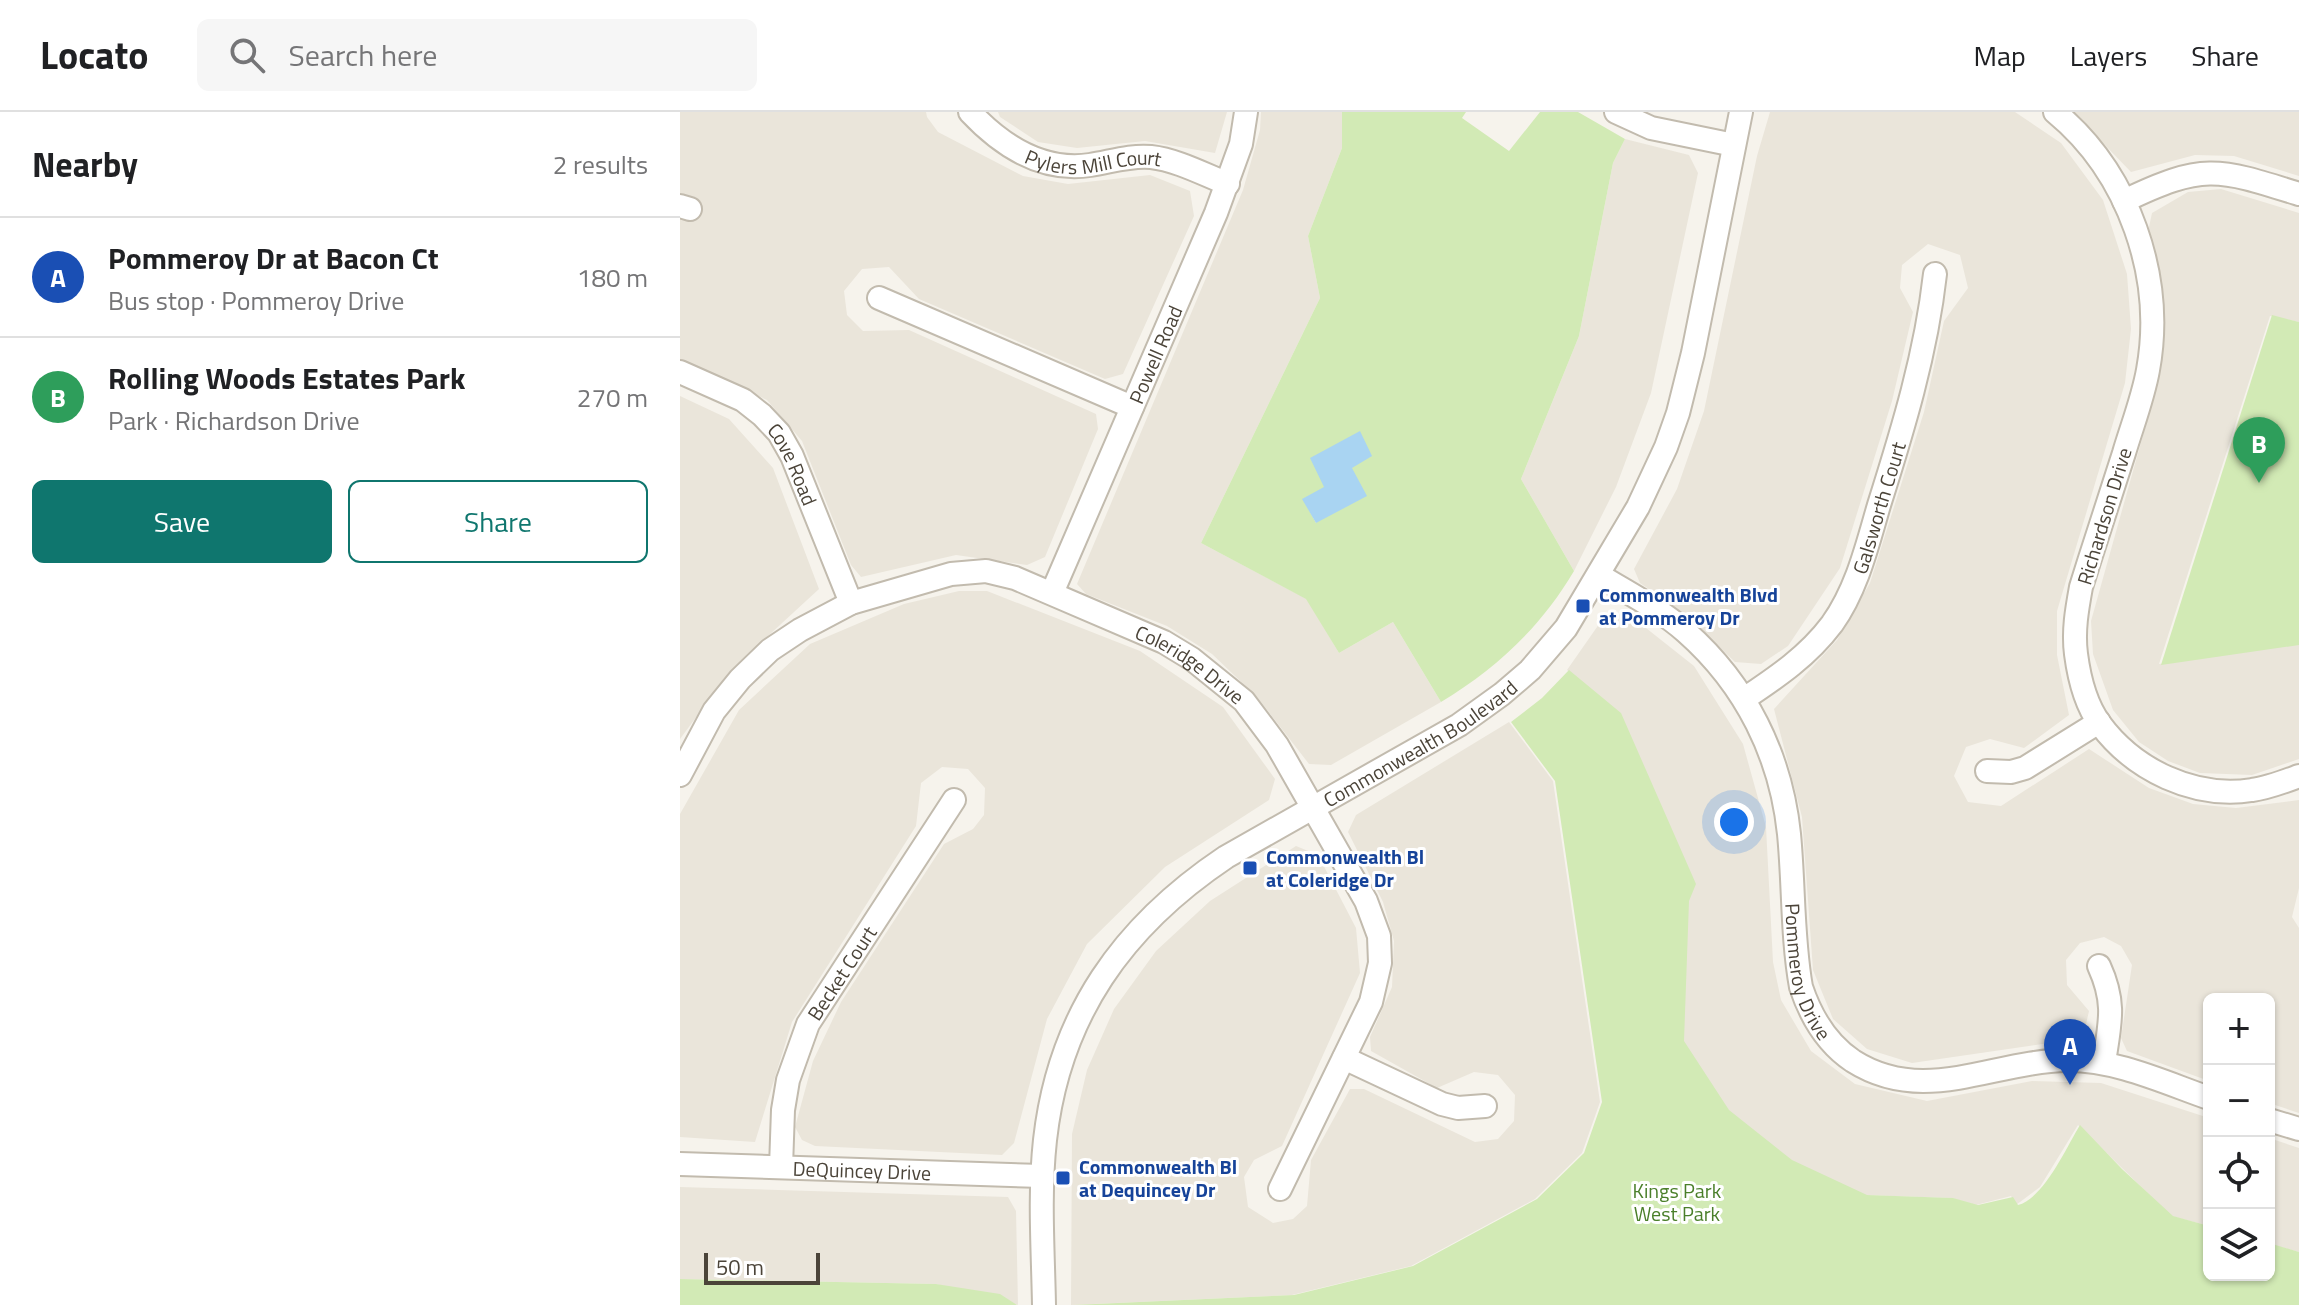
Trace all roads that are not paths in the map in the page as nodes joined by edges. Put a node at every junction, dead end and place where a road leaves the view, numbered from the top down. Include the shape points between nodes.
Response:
1 (970, 112) edge
2 (1246, 112) edge
3 (1616, 112) edge
4 (1741, 112) edge
5 (2055, 112) edge
6 (1734, 145) junction
7 (1228, 184) junction
8 (2299, 194) edge
9 (2124, 201) junction
10 (1935, 274) dead end
11 (879, 298) dead end
12 (680, 372) edge
13 (1132, 407) junction
14 (1599, 575) junction
15 (1052, 593) junction
16 (851, 603) junction
17 (1744, 699) junction
18 (2099, 722) junction
19 (1987, 771) dead end
20 (680, 775) edge
21 (2299, 776) edge
22 (954, 800) dead end
23 (1314, 807) junction
24 (2099, 966) dead end
25 (1344, 1058) junction
26 (2104, 1062) junction
27 (2203, 1096) edge
28 (1485, 1106) dead end
29 (2275, 1122) edge
30 (2299, 1129) edge
31 (680, 1164) edge
32 (781, 1167) junction
33 (1042, 1176) junction
34 (1280, 1189) dead end
35 (1044, 1305) edge

1 - 7 street, Pylers Mill Court via 1011,147 1040,161 1087,166 1150,157
2 - 7 street, Powell Road
3 - 6 street via 1651,128
4 - 6 street, Commonwealth Boulevard
5 - 9 street, Richardson Drive via 2092,151
6 - 14 street, Commonwealth Boulevard via 1678,413 1645,494
7 - 13 street, Powell Road
8 - 9 street via 2244,176 2208,172 2164,182
9 - 18 street, Richardson Drive via 2143,252 2151,346 2141,397 2076,612 2078,665
10 - 17 street, Galsworth Court via 1911,405 1851,590 1811,648
11 - 13 street
12 - 16 street, Cove Road via 743,400 779,433
13 - 15 street, Powell Road
14 - 17 street, Pommeroy Drive via 1684,631
14 - 23 street, Commonwealth Boulevard via 1548,651 1502,694 1459,725
15 - 16 street, Coleridge Drive via 1005,574 970,571
15 - 23 street, Coleridge Drive via 1164,642 1219,678 1265,726
16 - 20 street, Coleridge Drive via 770,650 740,679 702,730
17 - 26 street, Pommeroy Drive via 1772,755 1785,804 1801,987 1813,1018 1833,1044 1866,1068 1907,1081 1950,1080 2046,1061
18 - 19 street via 2025,768
18 - 21 street, Richardson Drive via 2149,768 2198,788 2249,791
22 - 32 street, Becket Court via 808,1024 788,1080
23 - 25 street, Coleridge Drive via 1366,901 1379,936 1377,984
23 - 33 street, Commonwealth Boulevard via 1192,880 1152,915 1116,958 1085,1008 1061,1066 1047,1122
24 - 26 street via 2111,1008
25 - 28 street via 1442,1104
25 - 34 street, Coleridge Drive
26 - 27 street, Pommeroy Drive
29 - 30 street
31 - 32 street, DeQuincey Drive
32 - 33 street, DeQuincey Drive
33 - 35 street, Commonwealth Boulevard

